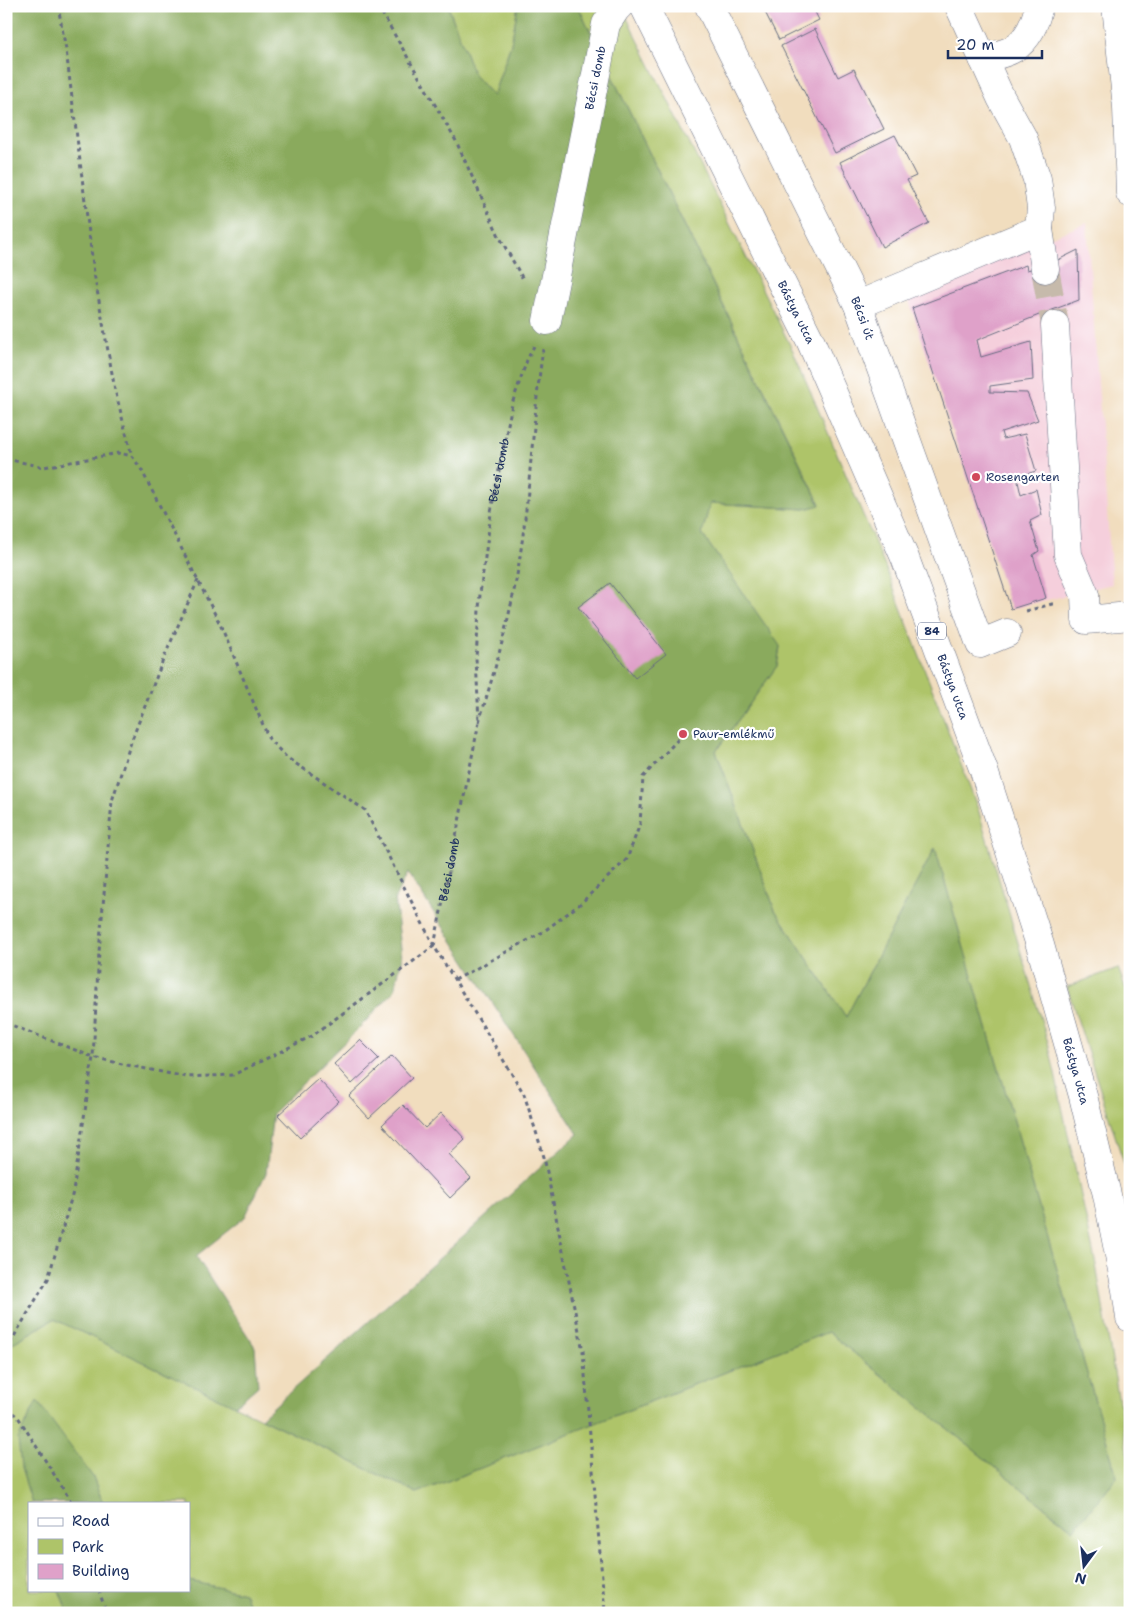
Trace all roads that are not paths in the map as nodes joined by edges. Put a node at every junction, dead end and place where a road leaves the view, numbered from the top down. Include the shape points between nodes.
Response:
1 (619, 6) edge
2 (644, 6) edge
3 (709, 6) edge
4 (959, 6) edge
5 (1039, 6) edge
6 (1116, 6) edge
7 (983, 59) junction
8 (1128, 108) edge
9 (1130, 193) edge
10 (1039, 229) junction
11 (1045, 269) tunnel mouth
12 (858, 305) junction
13 (547, 321) road end
14 (1055, 325) tunnel mouth
15 (1130, 616) edge
16 (1014, 623) road end
17 (1130, 1318) edge

1 - 13 main road, Bécsi domb via 606,24
2 - 17 main road, Bástya utca / 84 via 810,340 905,558 981,762 1040,945 1083,1096 1107,1195
3 - 12 main road, Bécsi út
4 - 7 main road
5 - 7 main road via 1026,38 1012,49
6 - 8 main road
7 - 10 main road via 1023,138 1038,189 1041,208
8 - 9 main road
10 - 11 main road
10 - 12 main road
12 - 16 main road, Bécsi út via 980,644
14 - 15 main road via 1068,556 1085,595 1086,620

